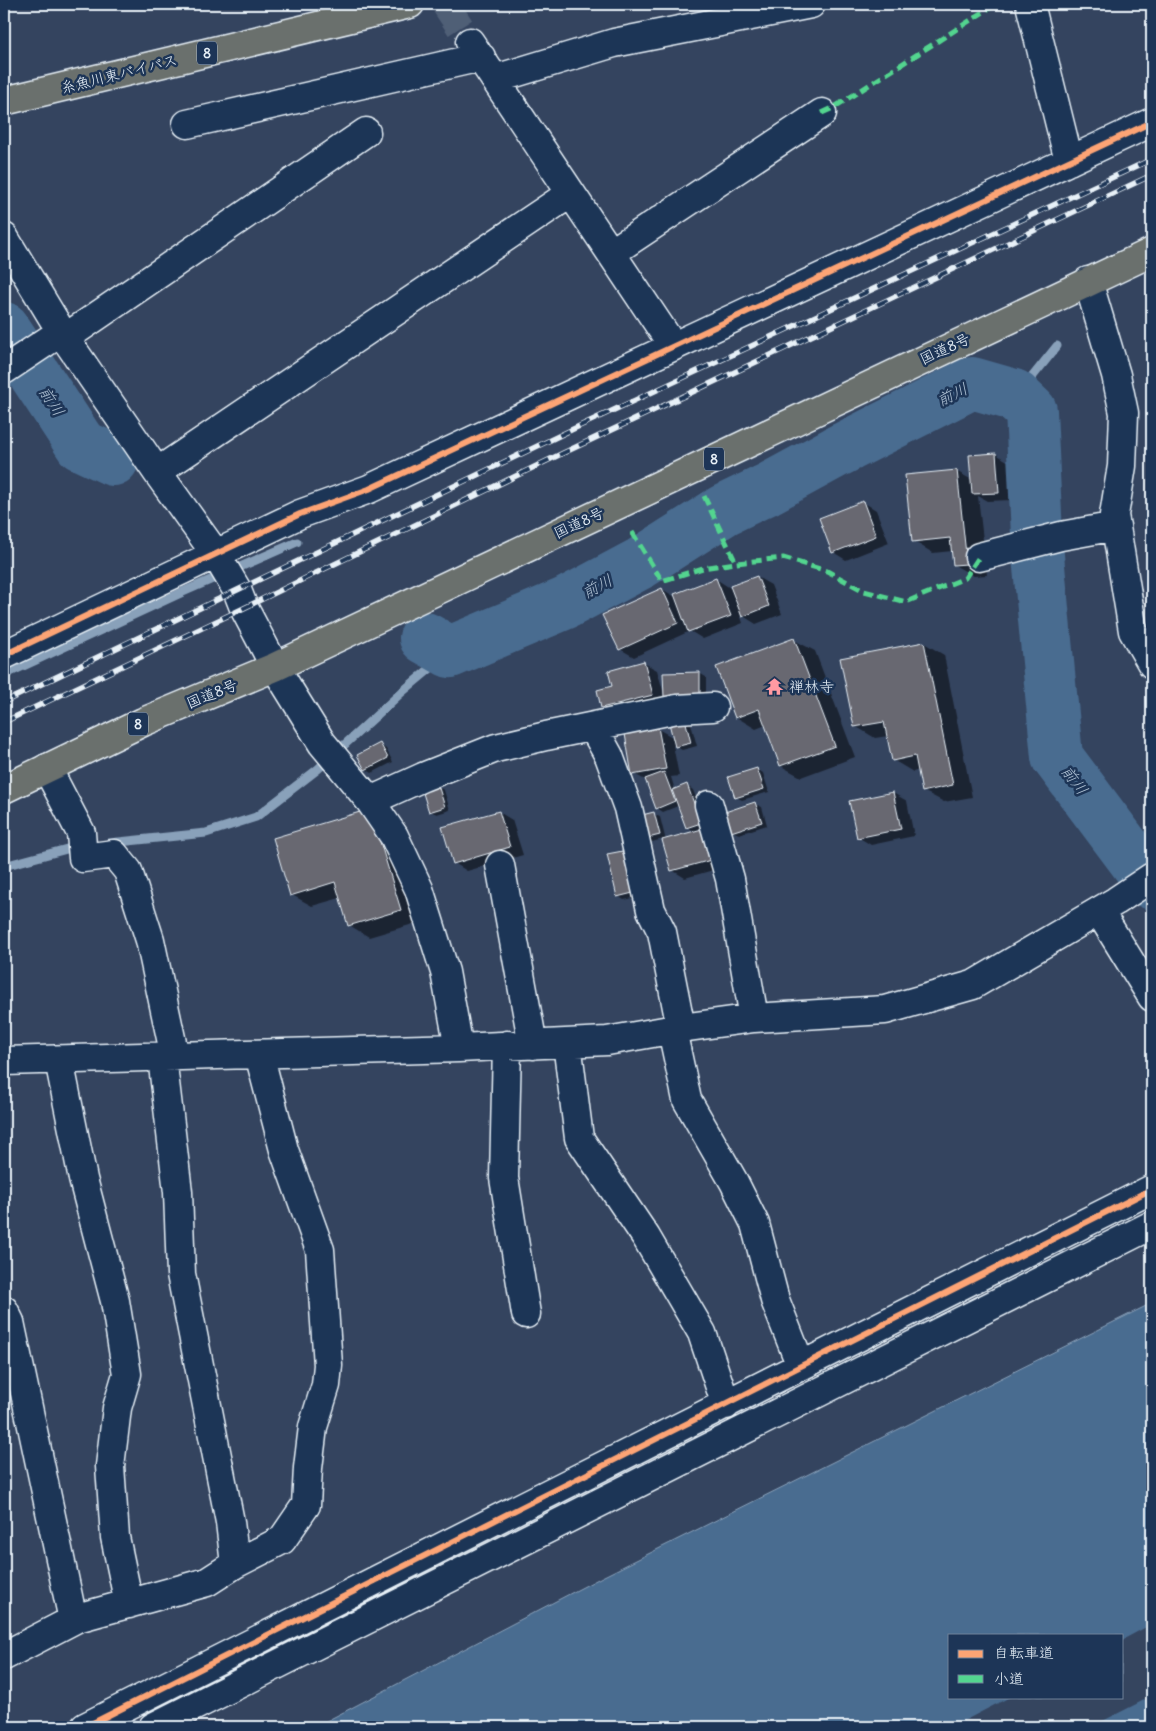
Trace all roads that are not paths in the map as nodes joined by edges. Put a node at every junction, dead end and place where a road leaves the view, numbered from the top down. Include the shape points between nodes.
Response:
1 (410, 4) edge
2 (811, 4) edge
3 (1030, 4) edge
4 (482, 60) junction
5 (4, 101) edge
6 (822, 113) dead end
7 (1152, 122) edge
8 (187, 124) dead end
9 (366, 132) dead end
10 (1069, 161) junction
11 (570, 193) junction
12 (4, 237) edge
13 (1152, 252) edge
14 (611, 253) junction
15 (1088, 281) junction
16 (63, 335) junction
17 (673, 346) junction
18 (4, 370) edge
19 (157, 472) junction
20 (1116, 526) junction
21 (215, 553) junction
22 (979, 557) dead end
23 (4, 656) edge
24 (1152, 664) edge
25 (275, 667) junction
26 (713, 707) dead end
27 (592, 727) junction
28 (47, 768) junction
29 (4, 789) edge
30 (370, 801) junction
31 (709, 805) dead end
32 (500, 865) dead end
33 (1152, 877) edge
34 (1107, 906) junction
35 (1152, 997) edge
36 (754, 1018) junction
37 (677, 1029) junction
38 (567, 1043) junction
39 (520, 1045) junction
40 (459, 1048) junction
41 (259, 1054) junction
42 (168, 1057) junction
43 (59, 1060) junction
44 (4, 1062) edge
45 (1152, 1189) edge
46 (1152, 1225) edge
47 (4, 1310) edge
48 (526, 1314) dead end
49 (801, 1366) junction
50 (726, 1405) junction
51 (235, 1564) junction
52 (129, 1604) junction
53 (73, 1620) junction
54 (4, 1656) edge
55 (85, 1727) edge
56 (153, 1727) edge

1 - 5 highway, 糸魚川東バイパス / 8
2 - 4 street via 614,43
3 - 10 street
4 - 8 street
4 - 11 street
6 - 14 street
7 - 10 street
9 - 16 street
10 - 17 street
11 - 14 street
11 - 19 street
12 - 16 street
13 - 15 highway, 国道8号 / 8
14 - 17 street
15 - 20 street via 1124,413 1122,466 1114,515
15 - 25 highway, 国道8号 / 8
16 - 18 street
16 - 19 street
17 - 21 street via 369,489 300,514
19 - 21 street
20 - 22 street
20 - 24 street via 1133,631
21 - 23 street
21 - 25 street
25 - 28 highway, 国道8号 / 8 via 143,722
25 - 30 street via 322,743
26 - 27 street via 676,709
27 - 30 street via 496,748
27 - 37 street via 609,756 628,808 651,910 662,932
28 - 29 highway, 国道8号 / 8
28 - 42 street via 81,832 84,858 114,854 128,871 150,940
30 - 40 street via 394,836 420,889 445,972
31 - 36 street via 730,879
32 - 39 street
33 - 34 street
34 - 35 street
34 - 36 street via 973,985 885,1010
36 - 37 street
37 - 38 street via 607,1041
37 - 49 street via 687,1100 755,1224 776,1300
38 - 39 street
38 - 50 street via 578,1138 646,1237 702,1333
39 - 40 street
39 - 48 street via 504,1178
40 - 41 street
41 - 42 street
41 - 51 street via 284,1150 320,1250 328,1364 326,1385 313,1427 306,1505 282,1540
42 - 43 street
42 - 51 street via 181,1274 230,1522
43 - 44 street
43 - 52 street via 83,1180 115,1301 127,1374 117,1408 110,1466 115,1537
45 - 49 street
46 - 56 street
47 - 53 street via 10,1322
49 - 50 street
50 - 55 street
51 - 52 street via 207,1582
52 - 53 street
53 - 54 street

